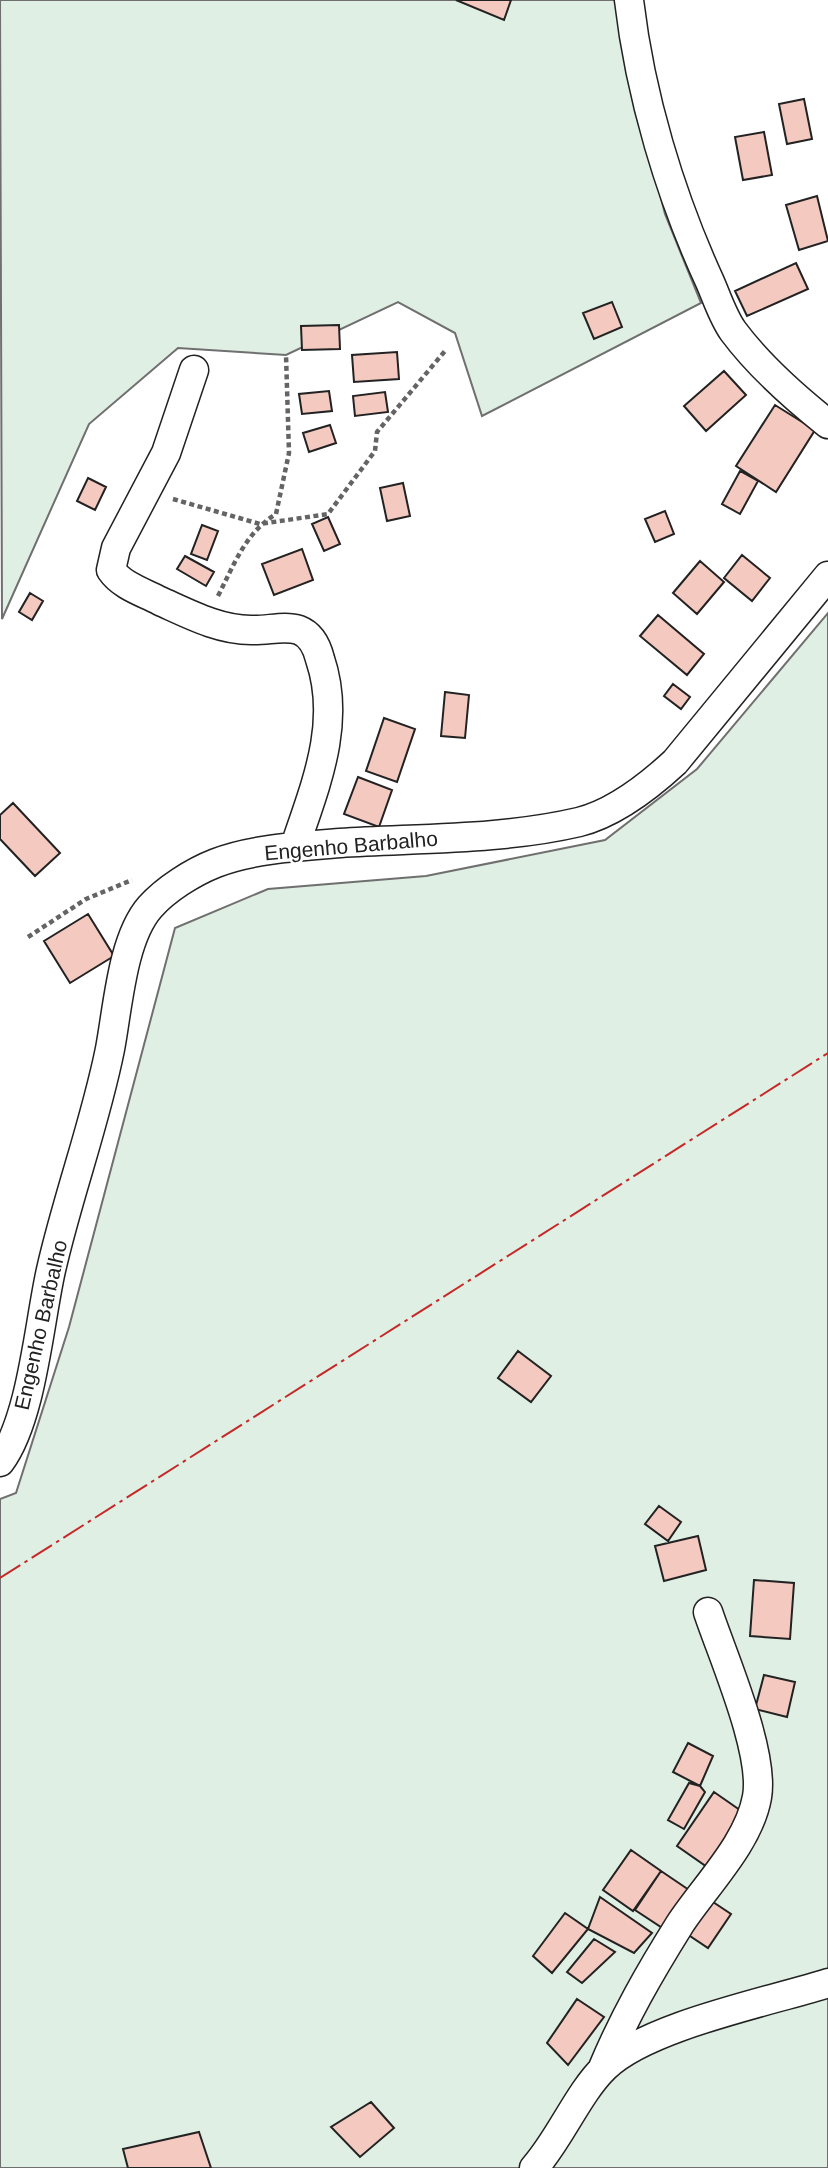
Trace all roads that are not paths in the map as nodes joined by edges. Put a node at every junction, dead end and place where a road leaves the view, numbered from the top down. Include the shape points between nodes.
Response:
1 (629, 0) edge
2 (194, 370) dead end
3 (828, 424) edge
4 (828, 576) edge
5 (295, 846) junction
6 (0, 1462) edge
7 (708, 1612) dead end
8 (828, 1983) edge
9 (602, 2070) junction
10 (534, 2168) edge

1 - 3 street via 634,43 663,155 699,259 731,330 791,394
2 - 5 street via 166,453 111,559 111,570 125,584 206,622 249,631 298,629 316,647 327,684 329,717 324,758
4 - 5 street, Engenho Barbalho via 675,762 607,811 581,822 512,832
5 - 6 street, Engenho Barbalho via 218,862 190,876 157,899 138,925 131,940 99,1103 52,1267 20,1420
7 - 9 street via 756,1760 757,1797 736,1849 682,1922 626,2012
8 - 9 street via 664,2033 620,2054
9 - 10 street

